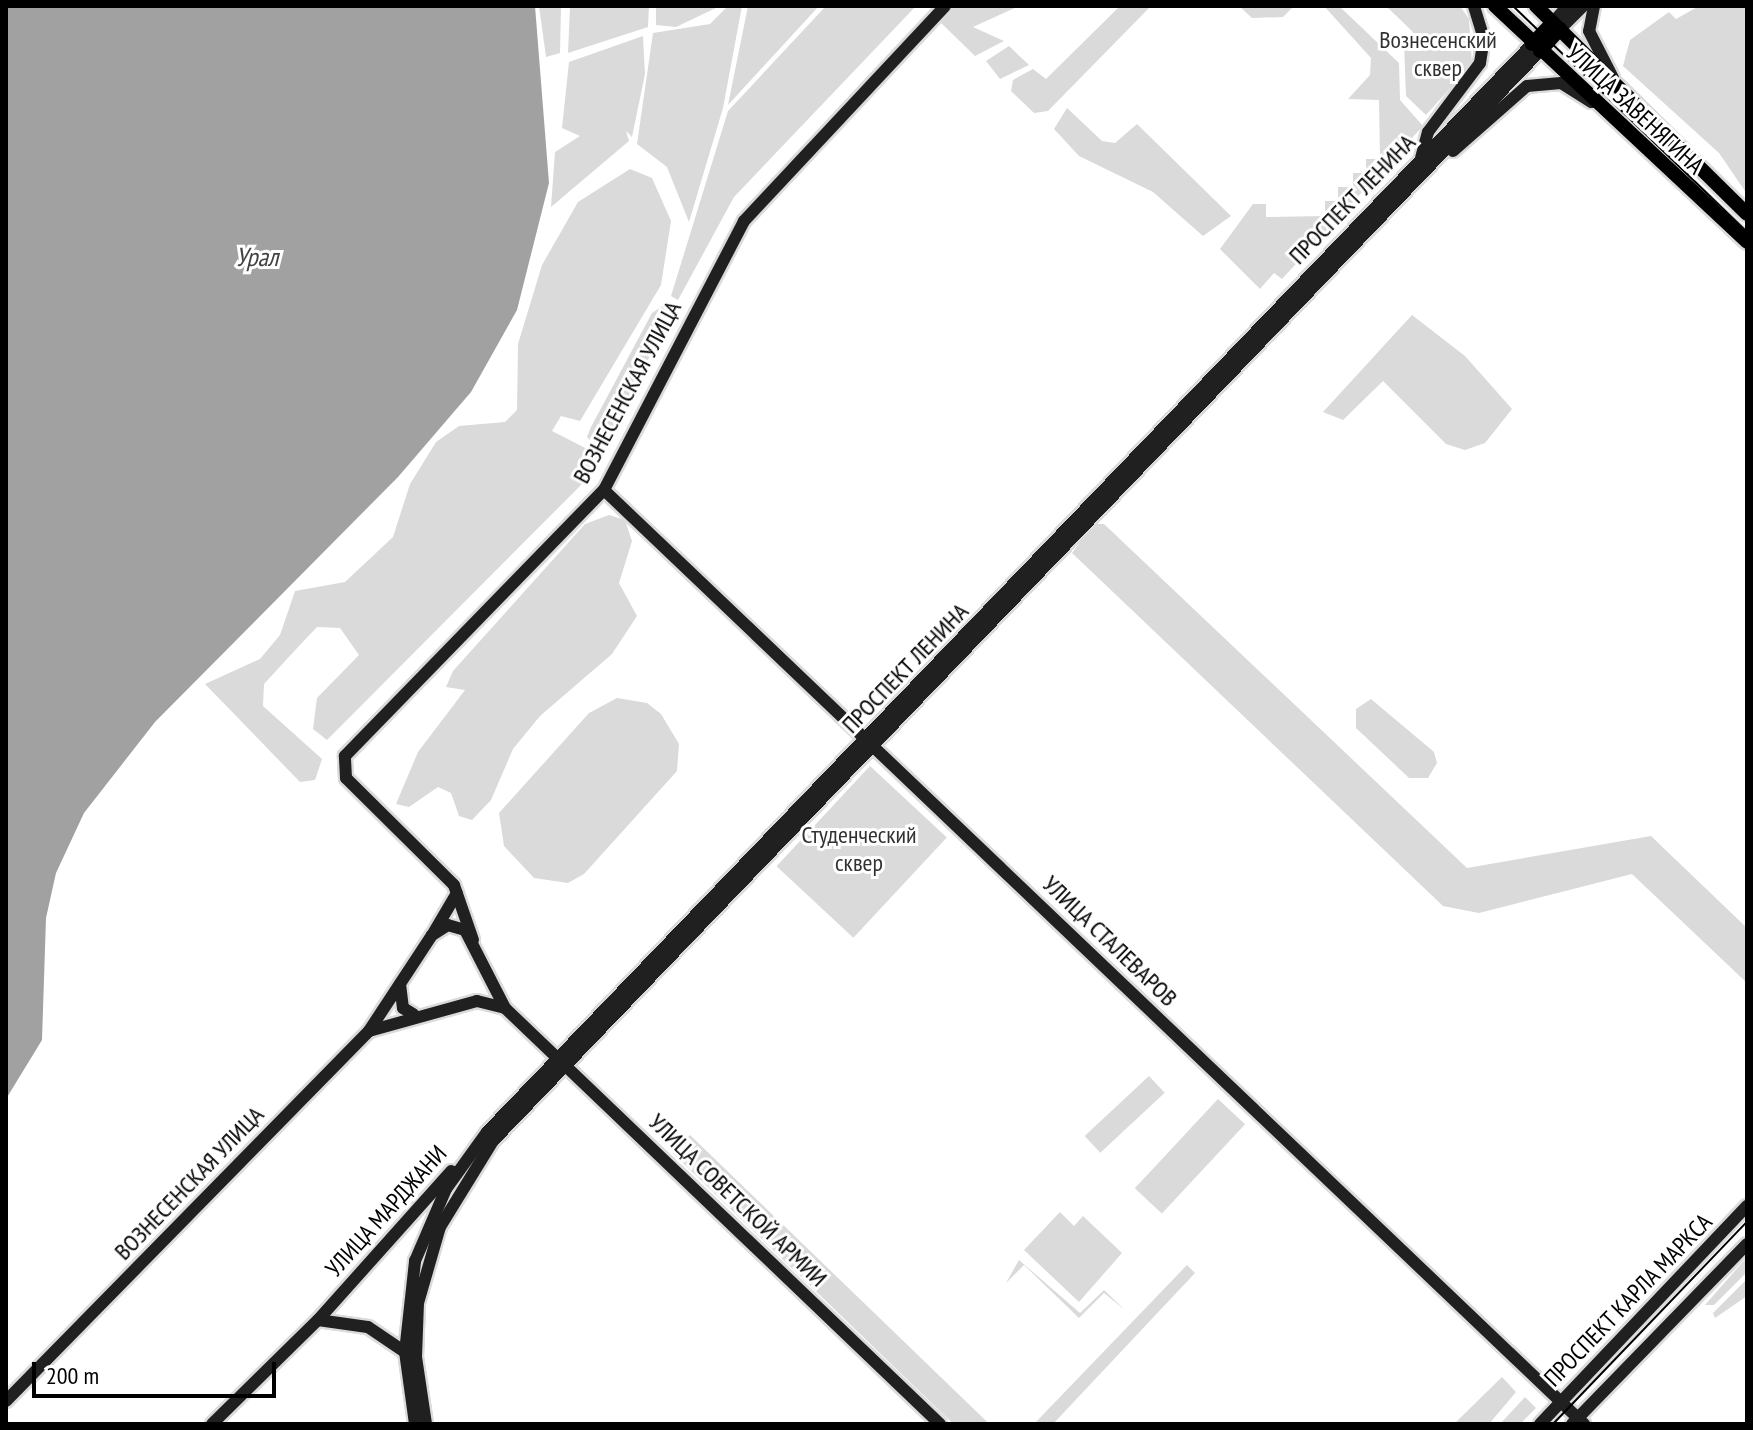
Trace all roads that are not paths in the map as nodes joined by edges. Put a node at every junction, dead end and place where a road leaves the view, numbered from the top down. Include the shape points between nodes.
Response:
1 (945, 6) edge
2 (1474, 6) edge
3 (1495, 6) edge
4 (1536, 6) edge
5 (1568, 6) edge
6 (1583, 6) edge
7 (1594, 6) edge
8 (1556, 26) junction
9 (1536, 48) junction
10 (1619, 87) junction
11 (1600, 107) junction
12 (1424, 165) junction
13 (1747, 214) edge
14 (1747, 242) edge
15 (604, 490) junction
16 (871, 742) junction
17 (455, 889) junction
18 (432, 935) junction
19 (473, 940) junction
20 (486, 978) junction
21 (400, 983) junction
22 (477, 1001) junction
23 (505, 1008) junction
24 (413, 1014) junction
25 (369, 1031) junction
26 (562, 1062) junction
27 (487, 1132) junction
28 (1747, 1206) edge
29 (1747, 1244) edge
30 (318, 1320) junction
31 (405, 1352) junction
32 (6, 1401) edge
33 (1562, 1402) junction
34 (1578, 1422) edge
35 (212, 1424) edge
36 (415, 1424) edge
37 (426, 1424) edge
38 (940, 1424) edge
39 (1540, 1424) edge

1 - 15 main road, ВОЗНЕСЕНСКАЯ УЛИЦА via 744,221
2 - 12 main road via 1484,39 1480,63 1428,132
3 - 9 main road, УЛИЦА ЗАВЕНЯГИНА
4 - 8 main road, УЛИЦА ЗАВЕНЯГИНА
5 - 8 main road, ПРОСПЕКТ ЛЕНИНА
6 - 8 main road, ПРОСПЕКТ ЛЕНИНА
7 - 10 main road, УЛИЦА ЗАВЕНЯГИНА via 1589,31
8 - 9 main road, ПРОСПЕКТ ЛЕНИНА
8 - 10 main road, УЛИЦА ЗАВЕНЯГИНА
9 - 11 main road, УЛИЦА ЗАВЕНЯГИНА
9 - 12 main road, ПРОСПЕКТ ЛЕНИНА
10 - 13 main road, УЛИЦА ЗАВЕНЯГИНА
11 - 12 main road, ПРОСПЕКТ ЛЕНИНА via 1561,83 1527,86
11 - 14 main road, УЛИЦА ЗАВЕНЯГИНА
12 - 16 main road, ПРОСПЕКТ ЛЕНИНА
15 - 16 main road, УЛИЦА СТАЛЕВАРОВ
15 - 17 main road, ВОЗНЕСЕНСКАЯ УЛИЦА via 341,763 346,778
16 - 26 main road, ПРОСПЕКТ ЛЕНИНА
16 - 33 main road, УЛИЦА СТАЛЕВАРОВ
17 - 18 main road
17 - 19 main road
18 - 19 main road via 458,926
18 - 21 main road
19 - 20 main road
20 - 22 main road
20 - 23 main road
21 - 24 main road via 399,997
21 - 25 main road
22 - 23 main road
22 - 24 main road
23 - 26 main road, УЛИЦА СОВЕТСКОЙ АРМИИ
24 - 25 main road, ВОЗНЕСЕНСКАЯ УЛИЦА
25 - 32 main road, ВОЗНЕСЕНСКАЯ УЛИЦА
26 - 27 main road, ПРОСПЕКТ ЛЕНИНА
26 - 37 main road, ПРОСПЕКТ ЛЕНИНА via 486,1150 440,1227 416,1330
26 - 38 main road, УЛИЦА СОВЕТСКОЙ АРМИИ
27 - 30 main road, УЛИЦА МАРДЖАНИ
27 - 31 main road, ПРОСПЕКТ ЛЕНИНА via 426,1231 408,1301
28 - 33 main road, ПРОСПЕКТ КАРЛА МАРКСА
29 - 34 main road, ПРОСПЕКТ КАРЛА МАРКСА
30 - 31 main road via 368,1327
30 - 35 main road, УЛИЦА МАРДЖАНИ
31 - 36 main road, ПРОСПЕКТ ЛЕНИНА
33 - 34 main road, УЛИЦА СТАЛЕВАРОВ
33 - 39 main road, ПРОСПЕКТ КАРЛА МАРКСА

